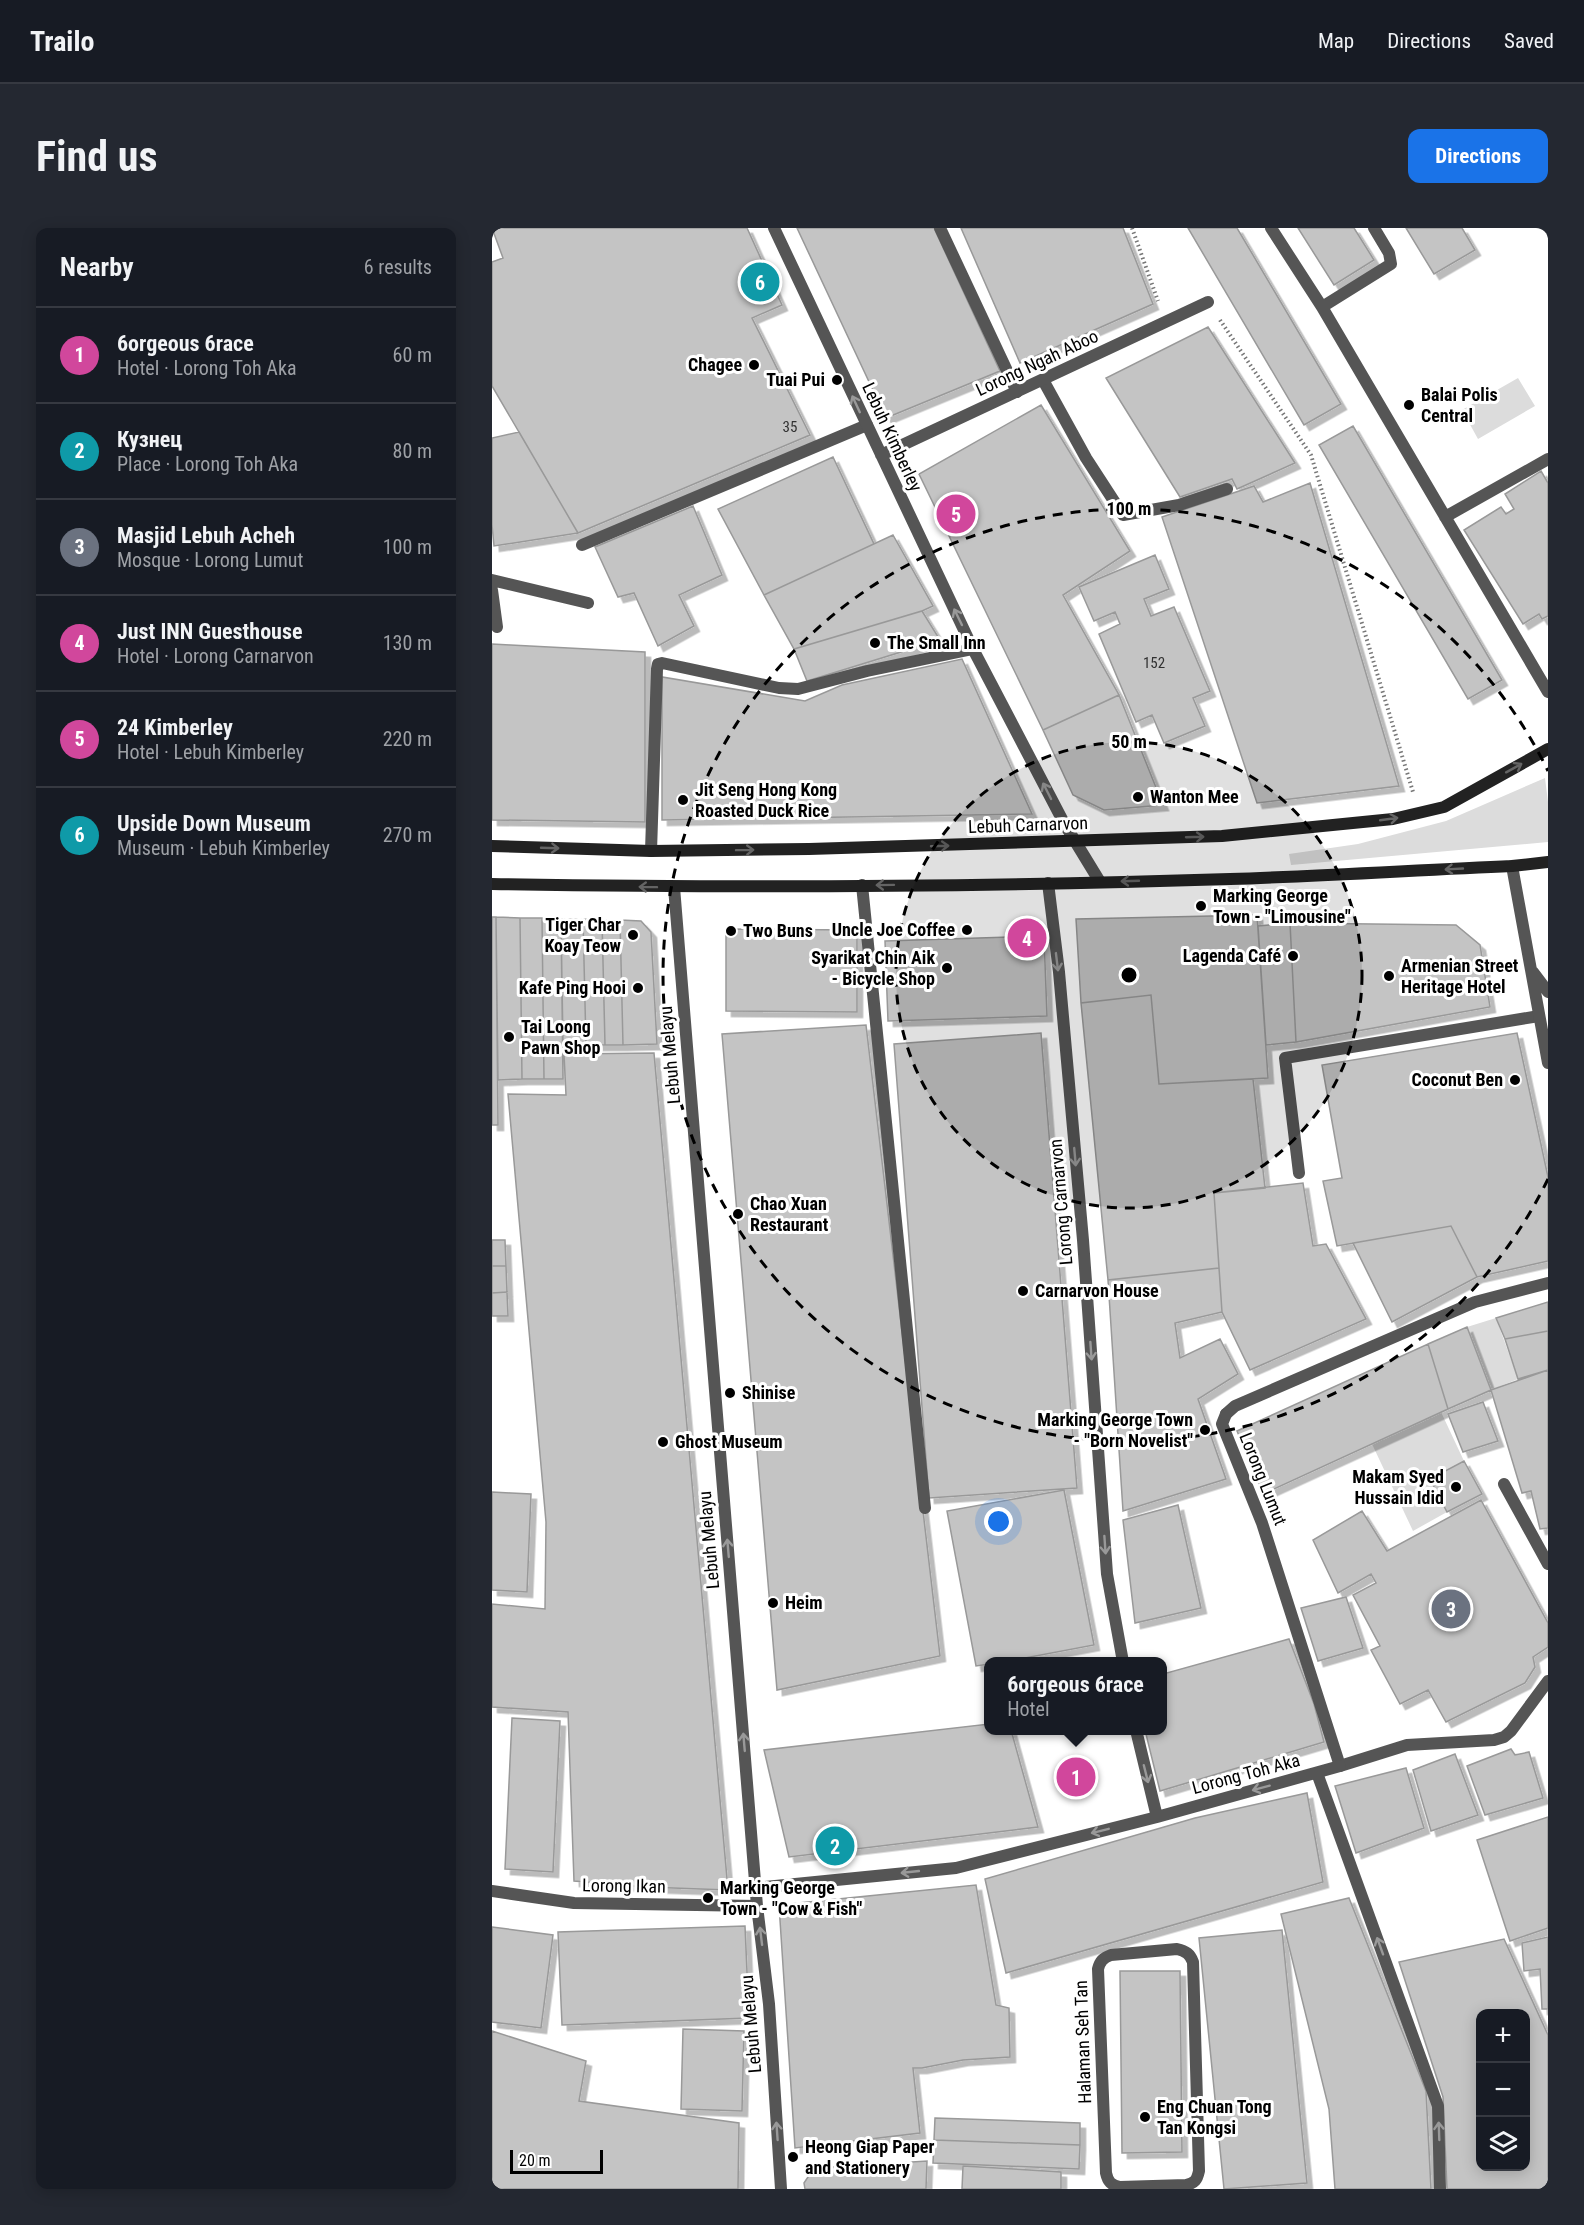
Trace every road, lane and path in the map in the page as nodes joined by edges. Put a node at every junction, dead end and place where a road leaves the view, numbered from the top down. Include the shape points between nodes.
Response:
1 (774, 228) edge
2 (940, 228) edge
3 (1132, 228) edge
4 (1272, 228) edge
5 (1374, 228) edge
6 (1208, 302) joint
7 (1322, 307) junction
8 (1166, 322) junction
9 (1043, 380) junction
10 (1017, 392) junction
11 (867, 425) junction
12 (880, 455) junction
13 (1548, 459) edge
14 (1227, 489) dead end
15 (1445, 517) junction
16 (582, 545) dead end
17 (492, 580) edge
18 (492, 590) edge
19 (588, 603) dead end
20 (496, 627) dead end
21 (973, 649) junction
22 (1548, 692) edge
23 (1548, 749) edge
24 (1419, 813) junction
25 (1076, 842) junction
26 (492, 846) edge
27 (651, 851) junction
28 (1548, 862) edge
29 (1512, 866) junction
30 (1100, 882) junction
31 (492, 884) edge
32 (1048, 884) junction
33 (862, 885) junction
34 (674, 887) junction
35 (1531, 968) junction
36 (1548, 992) edge
37 (1539, 1016) junction
38 (1548, 1064) edge
39 (1299, 1173) dead end
40 (1548, 1283) edge
41 (1504, 1484) dead end
42 (925, 1508) dead end
43 (1548, 1564) edge
44 (1122, 1657) edge
45 (1548, 1681) edge
46 (1137, 1735) edge
47 (1340, 1766) junction
48 (1317, 1773) junction
49 (1157, 1817) junction
50 (756, 1888) junction
51 (492, 1891) edge
52 (757, 1906) junction
53 (1156, 2188) edge
54 (781, 2189) edge
55 (1440, 2189) edge

11 -> 1 street, Lebuh Kimberley
2 - 10 street
3 - 8 path
4 - 7 street
5 - 7 street via 1391,264
6 - 8 street, Lorong Ngah Aboo
6 - 24 path via 1311,455
7 - 15 street
8 - 9 street, Lorong Ngah Aboo
9 - 10 street, Lorong Ngah Aboo
9 - 14 street via 1086,458 1124,514 1179,505
10 - 12 street, Lorong Ngah Aboo
11 - 12 street, Lebuh Kimberley
11 - 16 street
21 -> 12 street, Lebuh Kimberley
13 - 15 street
15 - 22 street
17 - 19 street
18 - 20 street
25 -> 21 street, Lebuh Kimberley
21 - 27 street via 798,689 658,664
24 -> 23 main road, Lebuh Carnarvon via 1444,807
25 -> 24 main road, Lebuh Carnarvon via 1222,836
27 -> 25 main road, Lebuh Carnarvon
25 - 30 street, Lebuh Kimberley
26 -> 27 main road, Lebuh Carnarvon
28 - 29 main road
29 -> 30 main road
29 - 35 street
30 - 32 main road
34 -> 31 main road
32 -> 33 main road
32 -> 44 street, Lorong Carnarvon via 1083,1240 1107,1574
33 - 34 main road
33 - 42 street
50 -> 34 street, Lebuh Melayu
35 - 36 street
35 - 37 street
37 - 38 street
37 - 39 street via 1285,1058
40 - 47 street, Lorong Lumut via 1474,1302 1235,1406 1226,1414 1222,1424 1262,1522
41 - 43 street
45 - 47 street via 1504,1737 1407,1745
46 -> 49 street
47 - 48 street
48 -> 49 street, Lorong Toh Aka
55 -> 48 street, Lorong Toh Aka via 1438,2106
49 -> 50 street, Lorong Toh Aka via 956,1868
50 - 52 street, Lebuh Melayu
51 - 52 street, Lorong Ikan via 574,1903
54 -> 52 street, Lebuh Melayu via 769,2004
53 - 53 street, Halaman Seh Tan via 1112,2186 1107,2180 1098,1969 1104,1957 1111,1955 1178,1949 1185,1950 1193,1962 1199,2171 1193,2184

